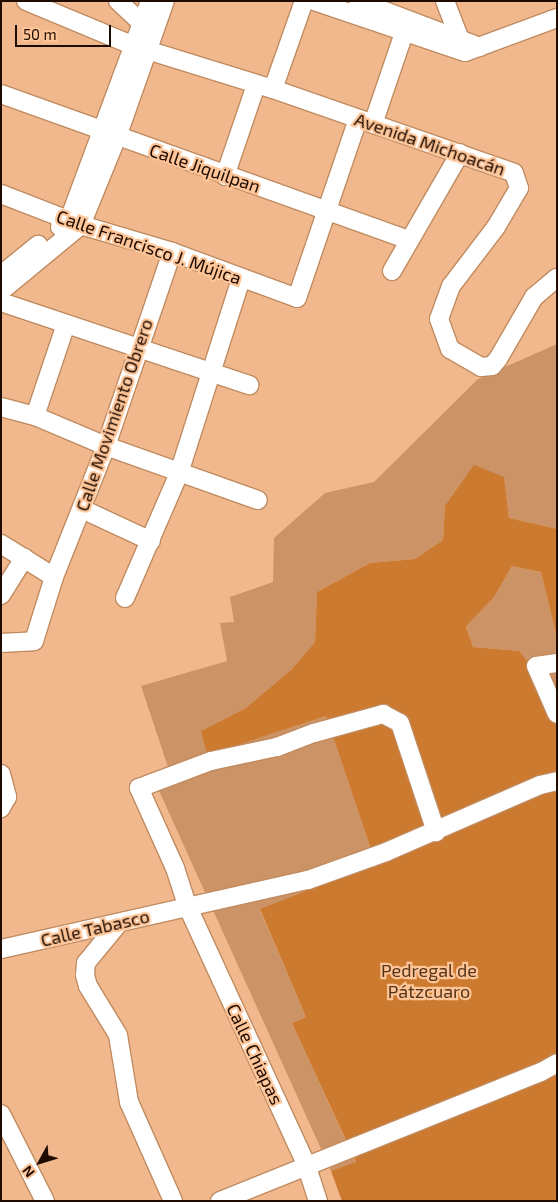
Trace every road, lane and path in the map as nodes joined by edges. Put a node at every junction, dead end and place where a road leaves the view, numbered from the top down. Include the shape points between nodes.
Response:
1 (26, 1) edge
2 (118, 1) edge
3 (150, 1) edge
4 (165, 1) edge
5 (304, 1) edge
6 (314, 1) edge
7 (445, 1) edge
8 (58, 6) edge
9 (357, 6) edge
10 (557, 18) edge
11 (404, 33) junction
12 (144, 37) junction
13 (468, 45) junction
14 (264, 87) junction
15 (1, 94) edge
16 (366, 121) junction
17 (110, 134) junction
18 (460, 153) junction
19 (226, 176) junction
20 (1, 194) edge
21 (327, 210) junction
22 (75, 223) junction
23 (408, 240) junction
24 (172, 252) junction
25 (392, 271) dead end
26 (1, 275) edge
27 (557, 278) edge
28 (241, 279) junction
29 (1, 292) edge
30 (1, 302) edge
31 (66, 324) junction
32 (138, 348) junction
33 (210, 372) junction
34 (249, 385) dead end
35 (1, 407) edge
36 (35, 416) junction
37 (106, 446) junction
38 (179, 473) junction
39 (258, 500) dead end
40 (82, 509) junction
41 (150, 542) junction
42 (1, 544) edge
43 (24, 558) junction
44 (54, 576) junction
45 (1, 595) edge
46 (125, 598) dead end
47 (1, 643) edge
48 (557, 663) edge
49 (557, 714) edge
50 (1, 774) edge
51 (557, 781) edge
52 (4, 802) edge
53 (436, 832) junction
54 (188, 908) junction
55 (118, 924) junction
56 (1, 949) edge
57 (557, 1062) edge
58 (1, 1114) edge
59 (306, 1164) junction
60 (45, 1201) edge
61 (173, 1201) edge
62 (220, 1201) edge
63 (318, 1201) edge

1 - 8 street, Avenida Michoacán
2 - 12 street
3 - 12 street
4 - 12 street
5 - 14 street
6 - 9 street
7 - 13 street
8 - 12 street, Avenida Michoacán
9 - 11 street
9 - 13 street
10 - 13 street
11 - 13 street
11 - 16 street
12 - 14 street, Avenida Michoacán
12 - 17 street
14 - 16 street, Avenida Michoacán
14 - 19 street
15 - 17 street, Calle Jiquilpan
16 - 18 street, Avenida Michoacán
16 - 21 street
17 - 19 street, Calle Jiquilpan
17 - 22 street
18 - 23 street
18 - 27 street, Avenida Michoacán via 514,173 519,188 496,227 451,286 439,319 450,350 481,368 492,366 534,297
19 - 21 street, Calle Jiquilpan
20 - 22 street, Calle Francisco J. Mújica
21 - 23 street, Calle Jiquilpan
21 - 28 street, Calle Francisco J. Mújica via 298,298
22 - 24 street, Calle Francisco J. Mújica
22 - 26 street
22 - 29 street
23 - 25 street
24 - 28 street, Calle Francisco J. Mújica
24 - 32 street, Calle Movimiento Obrero
28 - 33 street
30 - 31 street
31 - 32 street
31 - 36 street
32 - 33 street
32 - 37 street, Calle Movimiento Obrero
33 - 34 street
33 - 38 street
35 - 36 street
36 - 37 street
37 - 38 street
37 - 40 street, Calle Movimiento Obrero
38 - 39 street
38 - 41 street
40 - 41 street
40 - 44 street, Calle Movimiento Obrero
41 - 46 street
42 - 43 street
43 - 44 street
43 - 45 street
44 - 47 street, Calle Movimiento Obrero via 34,641
48 - 49 street via 536,666
50 - 52 street
51 - 53 street, Calle Tabasco via 540,785
53 - 54 street, Calle Tabasco via 308,880
53 - 54 street, Calle Chiapas via 400,723 383,714 277,747 211,761 139,788 169,853
54 - 55 street, Calle Tabasco
54 - 59 street, Calle Chiapas
55 - 56 street, Calle Tabasco
55 - 61 street via 86,963 85,975 88,986 118,1035 129,1102
57 - 59 street via 541,1072
58 - 60 street
59 - 62 street
59 - 63 street, Calle Chiapas

